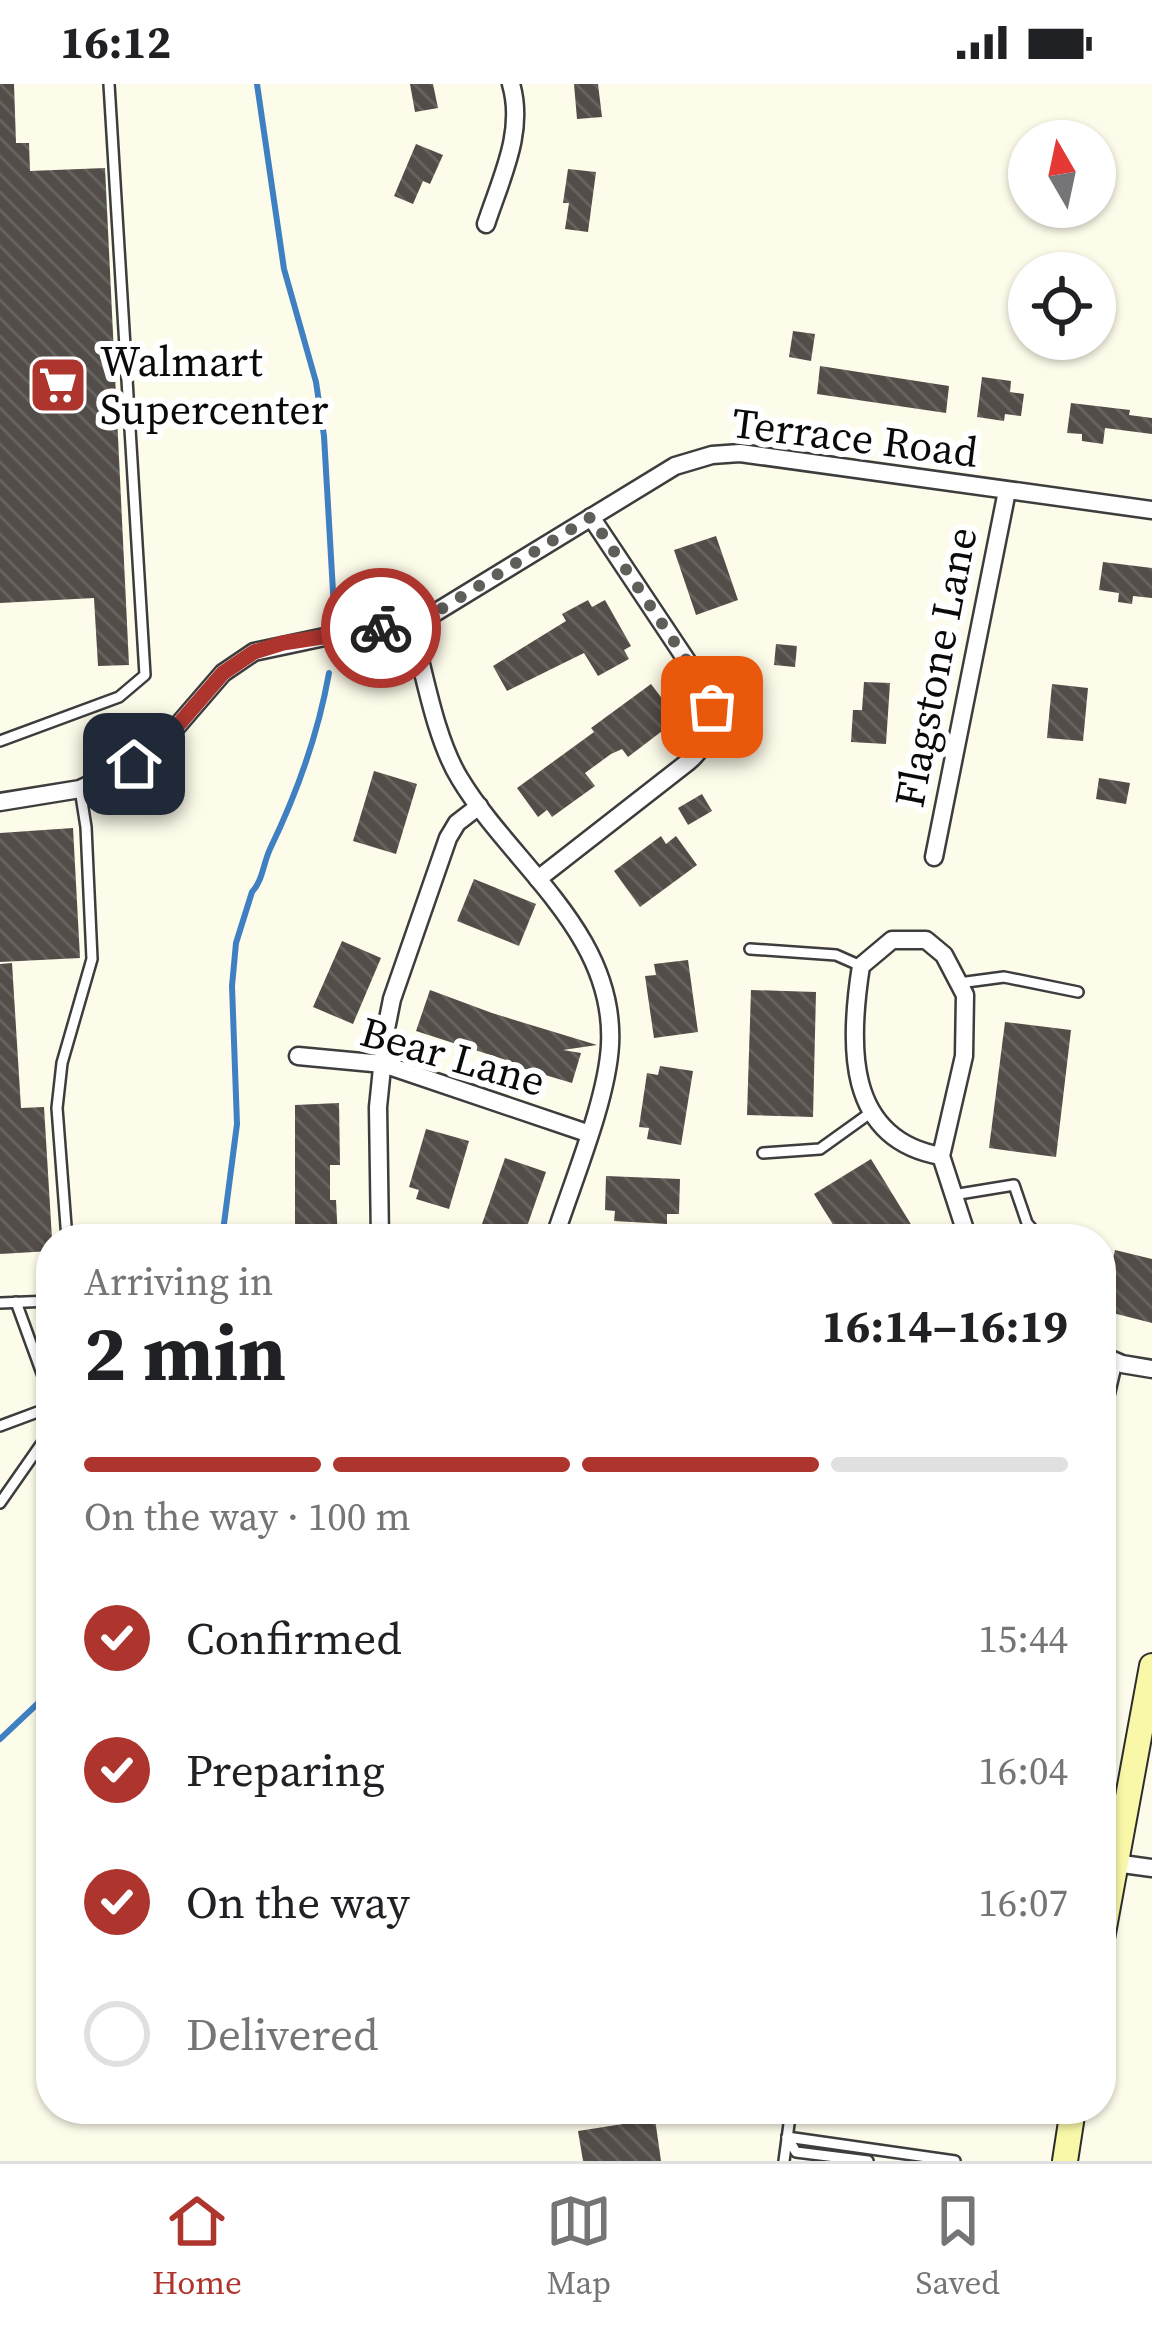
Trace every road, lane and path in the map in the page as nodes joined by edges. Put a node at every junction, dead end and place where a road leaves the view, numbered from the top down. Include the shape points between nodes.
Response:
1 (109, 84) edge
2 (512, 84) edge
3 (486, 224) dead end
4 (1007, 491) junction
5 (1152, 510) edge
6 (591, 517) junction
7 (410, 621) junction
8 (0, 741) edge
9 (80, 789) junction
10 (0, 802) edge
11 (479, 806) junction
12 (934, 857) dead end
13 (538, 879) junction
14 (750, 950) dead end
15 (861, 966) junction
16 (959, 983) junction
17 (1078, 992) dead end
18 (298, 1056) dead end
19 (382, 1064) junction
20 (873, 1111) junction
21 (587, 1133) junction
22 (763, 1153) dead end
23 (940, 1156) junction
24 (952, 1196) junction
25 (66, 1224) edge
26 (380, 1224) edge
27 (559, 1224) edge
28 (962, 1224) edge
29 (1028, 1224) edge
30 (36, 1301) edge
31 (16, 1302) junction
32 (0, 1303) edge
33 (36, 1360) edge
34 (1116, 1360) edge
35 (1152, 1369) edge
36 (36, 1410) edge
37 (0, 1426) edge
38 (36, 1451) edge
39 (0, 1503) edge
40 (1152, 1666) edge
41 (1116, 1858) edge
42 (1116, 1863) edge
43 (1152, 1868) edge
44 (788, 2124) edge
45 (1071, 2124) edge
46 (787, 2137) junction
47 (784, 2161) edge
48 (868, 2161) edge
49 (955, 2161) edge
50 (1065, 2161) edge

1 - 8 lane via 146,675 119,697
2 - 3 street via 515,136
4 - 5 street, Terrace Road
4 - 6 street, Terrace Road via 740,453 675,466
4 - 12 street, Flagstone Lane
6 - 7 street, Terrace Road
6 - 13 street via 703,685 712,729 688,762
7 - 9 street, Terrace Road via 254,652 223,673 166,739
7 - 11 street via 446,747
9 - 10 street, Terrace Road
9 - 25 lane via 92,959 57,1108
11 - 13 street
11 - 19 street via 448,838 392,999
13 - 21 street via 577,930 609,1006 603,1090
14 - 15 lane via 836,955
15 - 16 street via 892,940 926,940
15 - 20 street via 856,1064
16 - 17 lane via 1004,977
16 - 23 street via 964,1056
18 - 19 street, Bear Lane
19 - 21 street, Bear Lane
19 - 26 street
20 - 22 lane via 820,1149
20 - 23 street via 912,1151
21 - 27 street
23 - 24 street
24 - 28 street
24 - 29 lane via 1014,1185
30 - 31 lane
31 - 32 lane
31 - 33 lane
34 - 35 street
36 - 37 lane
38 - 39 lane
40 - 41 street
42 - 43 street
44 - 46 lane
45 - 50 street
46 - 47 lane
46 - 48 lane via 796,2152
46 - 49 lane

